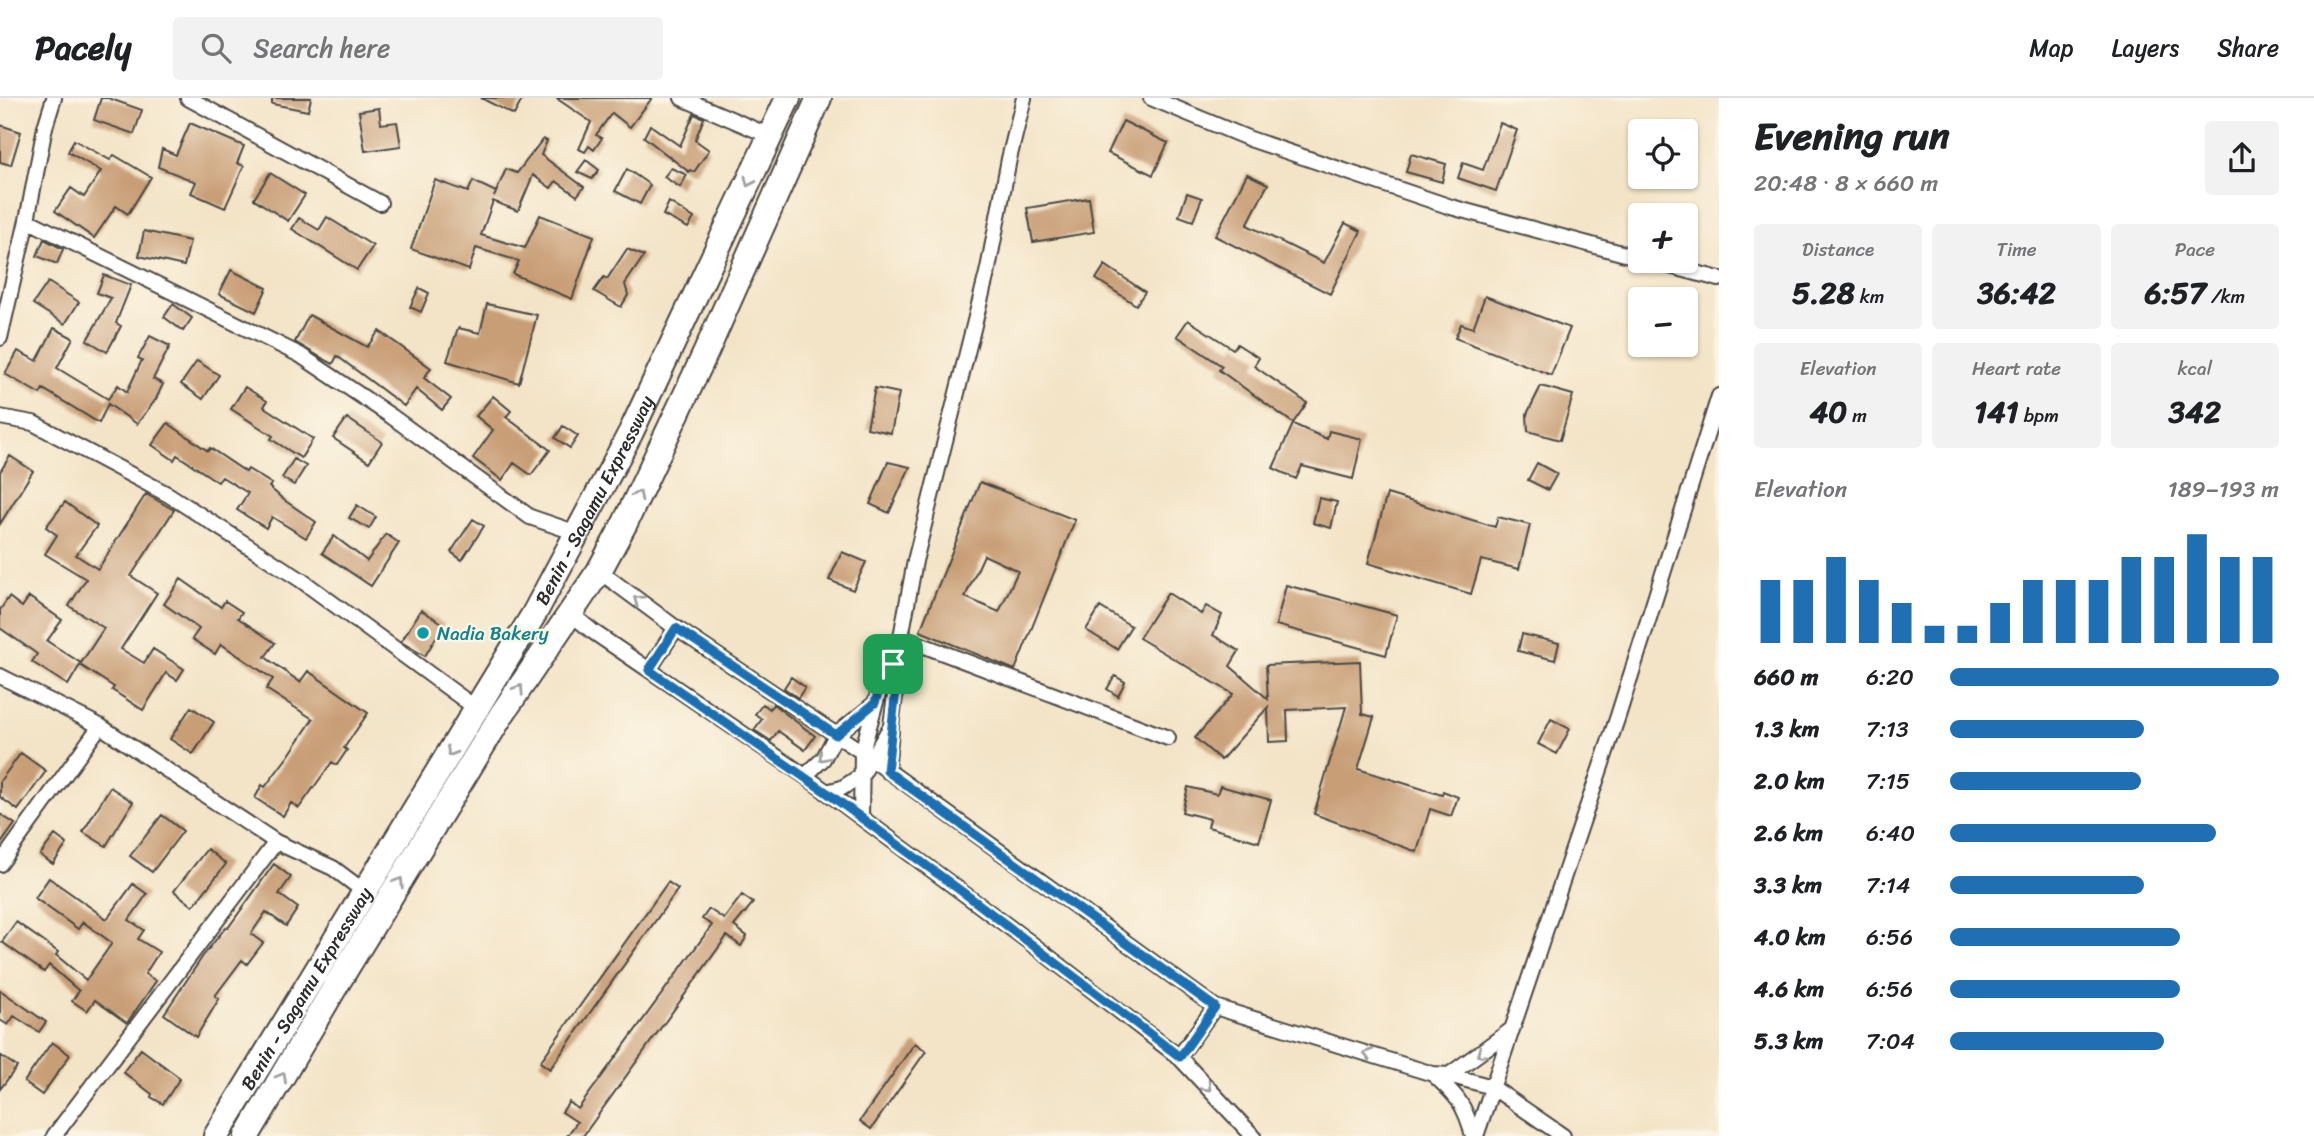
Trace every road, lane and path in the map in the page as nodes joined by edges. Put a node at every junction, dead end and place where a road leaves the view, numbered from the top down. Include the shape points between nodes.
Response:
1 (54, 98) edge
2 (188, 98) edge
3 (682, 98) edge
4 (788, 98) edge
5 (819, 98) edge
6 (1024, 98) edge
7 (1151, 98) edge
8 (770, 136) junction
9 (380, 203) dead end
10 (27, 220) junction
11 (1628, 255) edge
12 (1696, 273) edge
13 (1719, 279) edge
14 (0, 338) edge
15 (1719, 396) edge
16 (0, 417) edge
17 (577, 533) junction
18 (599, 570) junction
19 (569, 612) junction
20 (676, 628) junction
21 (901, 637) junction
22 (893, 664) junction
23 (649, 670) junction
24 (0, 676) edge
25 (875, 703) junction
26 (477, 709) junction
27 (100, 726) junction
28 (891, 726) junction
29 (836, 735) junction
30 (1168, 738) dead end
31 (867, 756) junction
32 (887, 771) junction
33 (862, 775) junction
34 (805, 776) junction
35 (826, 792) junction
36 (861, 817) junction
37 (276, 842) junction
38 (0, 864) edge
39 (365, 892) junction
40 (1215, 1007) junction
41 (1513, 1030) junction
42 (1180, 1057) junction
43 (1433, 1074) junction
44 (1449, 1075) junction
45 (1492, 1087) junction
46 (54, 1136) edge
47 (216, 1136) edge
48 (247, 1136) edge
49 (1253, 1136) edge
50 (1475, 1136) edge
51 (1563, 1136) edge

1 - 10 street
2 - 9 street
3 - 8 street
4 - 8 highway, Benin - Sagamu Expressway
18 -> 5 highway via 706,352
6 - 21 street
7 - 11 street via 1250,139 1451,208
8 -> 17 highway, Benin - Sagamu Expressway via 631,432
10 - 14 street
10 - 17 street via 300,355 530,517
12 - 13 street
15 - 41 street
16 - 26 street via 33,422 169,495 301,580
17 - 26 highway, Benin - Sagamu Expressway
18 - 19 highway
20 -> 18 street
19 - 23 street
48 -> 19 highway via 502,714
20 - 23 street
20 - 29 street
21 - 22 street
21 - 30 street
22 - 25 street
22 - 28 street via 896,689
23 - 34 street
24 - 27 street
25 - 29 street
25 - 31 street
26 -> 39 highway, Benin - Sagamu Expressway
27 - 37 street
27 - 38 street
28 - 31 street
28 - 32 street
29 - 31 street
29 -> 34 street via 823,759
31 - 32 street
31 - 33 street
32 - 40 street
33 - 35 street
33 - 36 street
34 - 35 street
35 - 36 street
36 - 42 street
37 - 39 street via 333,869
37 - 46 street
39 - 47 highway, Benin - Sagamu Expressway
40 - 42 street
43 -> 40 street
41 -> 44 street
41 - 45 street
42 -> 49 street
43 - 44 street
43 - 50 street via 1456,1095
44 - 45 street
45 - 50 street
45 - 51 street

